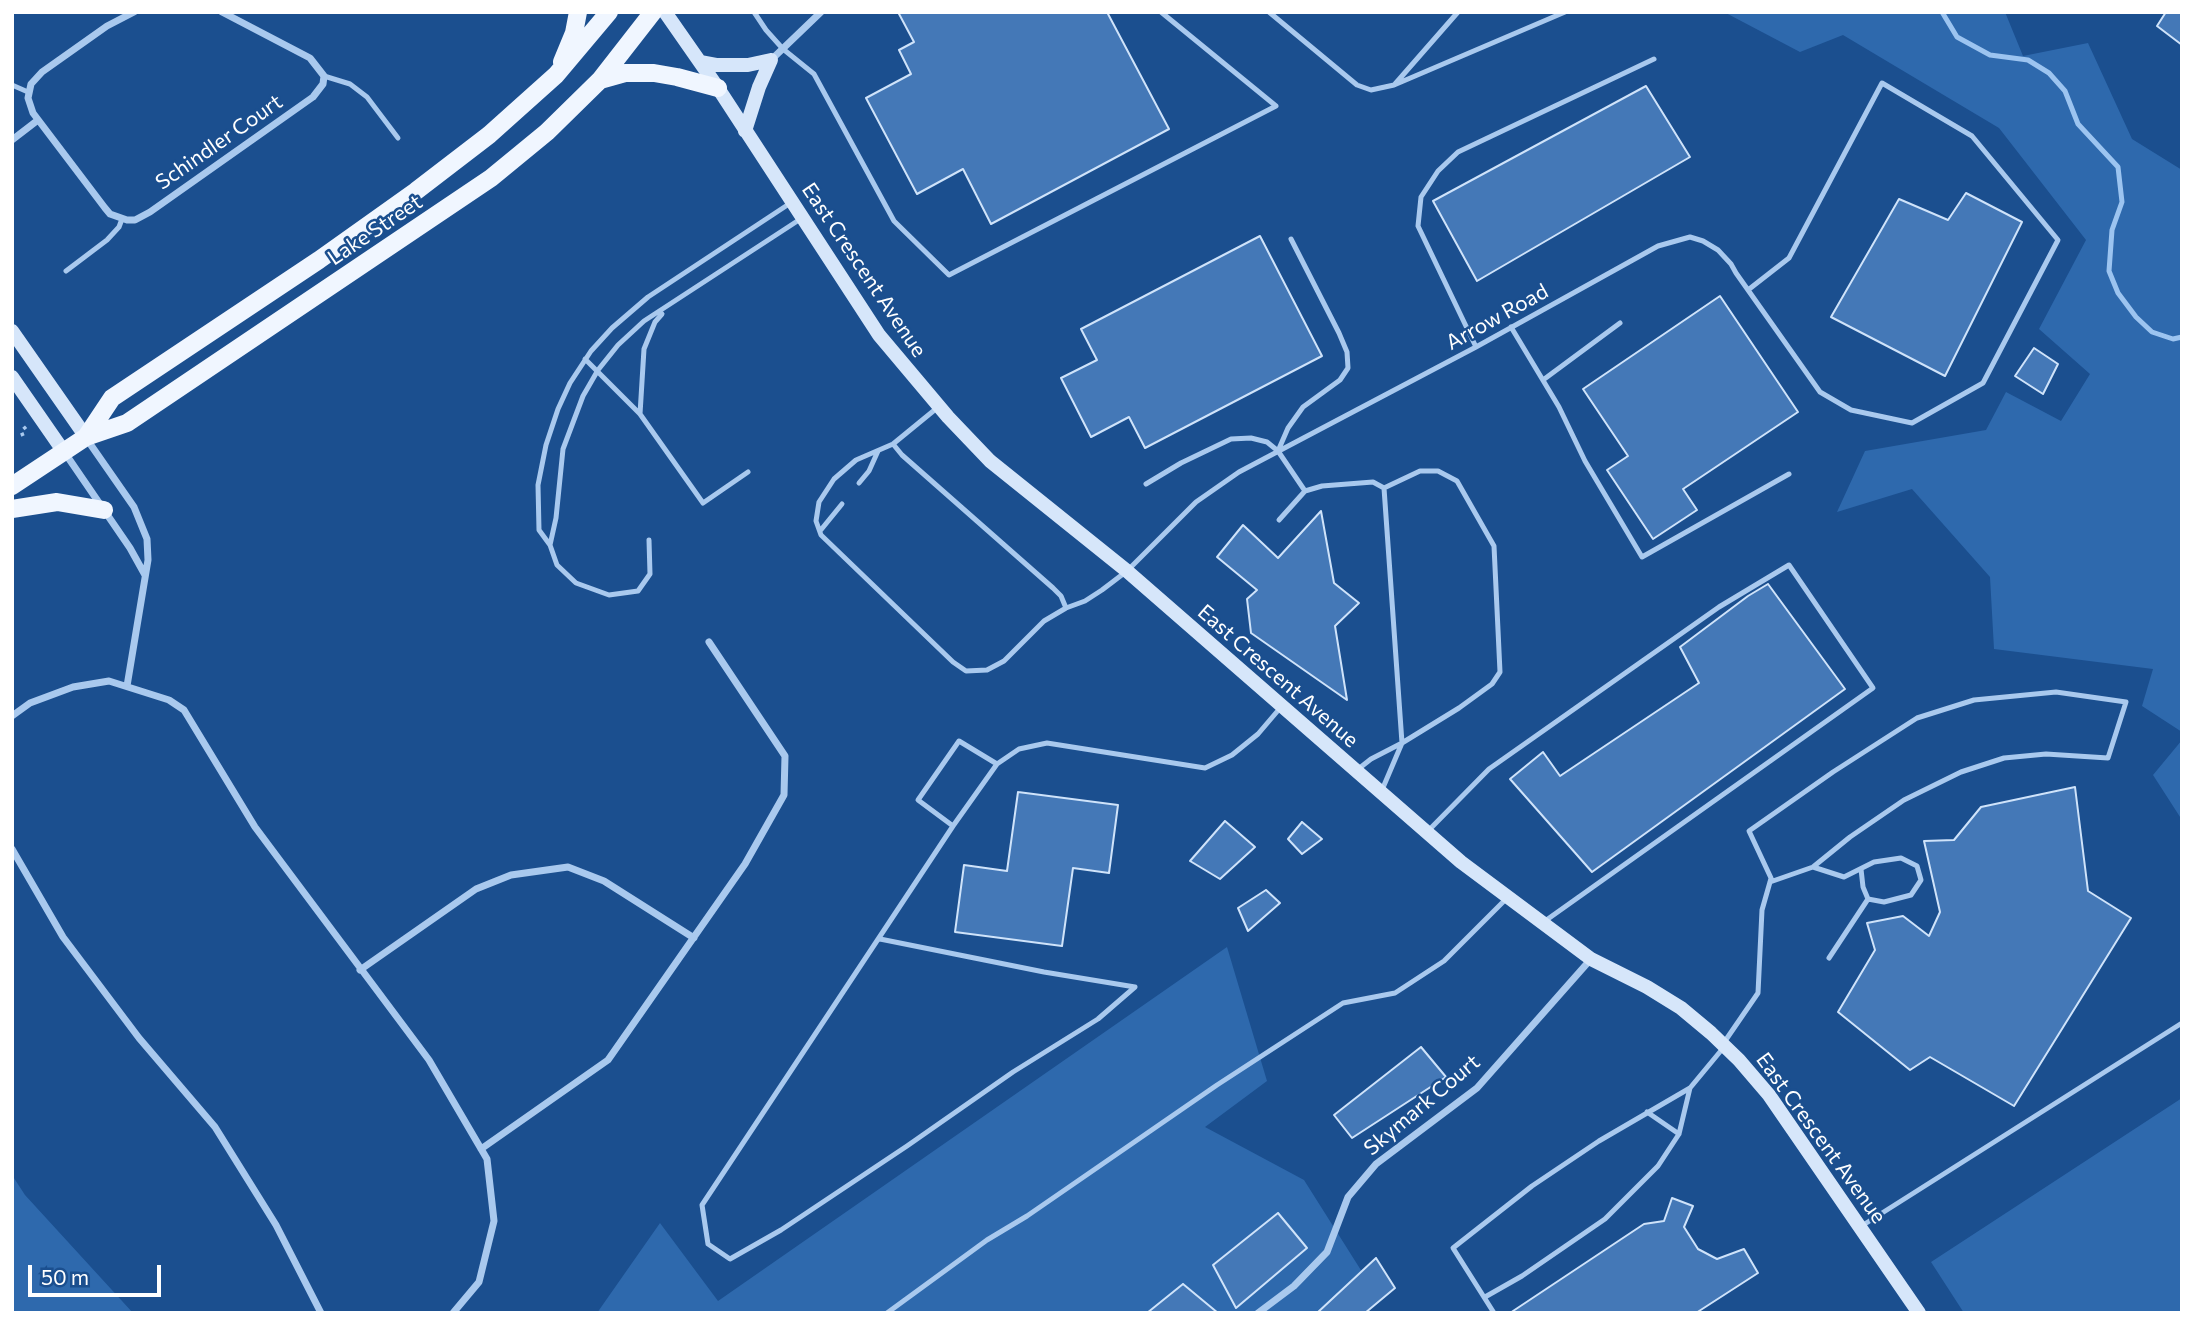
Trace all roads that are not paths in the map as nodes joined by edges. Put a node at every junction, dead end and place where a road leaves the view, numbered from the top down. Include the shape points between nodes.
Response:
1 (134, 12) edge
2 (222, 12) edge
3 (578, 12) edge
4 (609, 12) edge
5 (653, 12) edge
6 (665, 12) edge
7 (754, 12) edge
8 (821, 12) edge
9 (1161, 12) edge
10 (1269, 12) edge
11 (1458, 12) edge
12 (1565, 12) edge
13 (783, 49) junction
14 (1654, 59) dead end
15 (771, 60) junction
16 (700, 62) junction
17 (556, 75) junction
18 (324, 76) junction
19 (600, 80) junction
20 (1395, 85) junction
21 (12, 86) edge
22 (718, 88) junction
23 (28, 92) junction
24 (38, 120) junction
25 (745, 131) junction
26 (398, 138) dead end
27 (13, 139) edge
28 (792, 202) junction
29 (802, 218) junction
30 (122, 219) junction
31 (1291, 239) dead end
32 (66, 271) dead end
33 (1748, 290) junction
34 (666, 308) junction
35 (1620, 323) dead end
36 (1511, 327) junction
37 (12, 331) edge
38 (1476, 347) junction
39 (585, 359) junction
40 (598, 370) junction
41 (12, 377) edge
42 (1543, 380) junction
43 (938, 407) junction
44 (640, 414) junction
45 (86, 438) junction
46 (893, 444) junction
47 (878, 451) junction
48 (1278, 451) junction
49 (64, 452) junction
50 (748, 472) dead end
51 (1789, 474) dead end
52 (859, 483) dead end
53 (1146, 484) dead end
54 (12, 486) edge
55 (1384, 488) junction
56 (1305, 491) junction
57 (842, 504) dead end
58 (12, 509) edge
59 (104, 510) junction
60 (1279, 520) dead end
61 (820, 531) junction
62 (649, 540) dead end
63 (550, 545) junction
64 (1127, 570) junction
65 (145, 575) junction
66 (1066, 608) junction
67 (709, 642) dead end
68 (127, 686) junction
69 (1281, 707) junction
70 (12, 716) edge
71 (1402, 743) junction
72 (996, 764) junction
73 (1355, 771) junction
74 (1381, 793) junction
75 (953, 826) junction
76 (1426, 832) junction
77 (12, 849) edge
78 (1813, 867) junction
79 (1861, 869) junction
80 (1770, 882) junction
81 (1507, 898) junction
82 (1868, 899) junction
83 (1542, 923) junction
84 (694, 938) junction
85 (880, 939) junction
86 (1829, 958) dead end
87 (1591, 959) junction
88 (360, 970) junction
89 (2182, 1023) edge
90 (1724, 1045) junction
91 (1690, 1088) junction
92 (1647, 1112) junction
93 (1679, 1134) junction
94 (481, 1149) junction
95 (1860, 1227) junction
96 (1485, 1297) junction
97 (321, 1313) edge
98 (453, 1313) edge
99 (887, 1313) edge
100 (1258, 1313) edge
101 (1494, 1313) edge
102 (1919, 1313) edge

1 - 23 street via 42,72
2 - 18 street via 303,54
3 - 17 main road
4 - 17 main road, Lake Street
5 - 19 main road, Lake Street
6 - 16 street, East Crescent Avenue
7 - 13 lane
8 - 13 street
9 - 13 lane via 1276,106 949,275 894,220 814,74
10 - 20 lane via 1357,85 1371,90
11 - 20 lane
12 - 20 lane
13 - 15 street
14 - 38 lane via 1458,152 1438,171 1421,198 1418,226
15 - 16 street via 730,65
15 - 25 street
16 - 22 street, East Crescent Avenue
17 - 45 main road, Lake Street via 416,191 112,398
18 - 26 lane via 350,84 367,97
18 - 30 street, Schindler Court via 313,97 150,212 135,220
19 - 22 main road via 625,73 654,73
19 - 45 main road, Lake Street via 528,148 460,200 127,423
21 - 23 lane
22 - 25 street, East Crescent Avenue
23 - 24 street via 29,106
24 - 27 street
24 - 30 street via 110,214
25 - 28 street, East Crescent Avenue
28 - 29 street, East Crescent Avenue
28 - 39 lane via 648,297
29 - 34 lane
29 - 43 street, East Crescent Avenue via 879,335
30 - 32 lane via 107,240
31 - 48 lane via 1339,333 1348,368 1340,380 1303,407
33 - 33 lane, Arrow Road via 1819,392 1851,410 1912,423 1983,383 2058,240 1972,136 1882,83 1788,258
33 - 36 lane, Arrow Road via 1718,250 1690,237 1658,246
34 - 40 lane via 644,321
34 - 44 lane via 654,322 644,349
35 - 42 lane
36 - 38 lane, Arrow Road
36 - 42 lane
37 - 45 street
38 - 48 lane, Arrow Road
39 - 40 lane
39 - 63 lane via 558,409 538,485 539,530
40 - 44 lane
40 - 63 lane via 563,449
41 - 49 street
42 - 51 lane via 1642,557
43 - 46 lane
43 - 64 street, East Crescent Avenue via 990,461
44 - 50 lane via 703,503
45 - 49 main road, Lake Street
45 - 65 street via 139,516 148,548
46 - 47 lane
46 - 66 lane via 1053,588
47 - 52 lane
47 - 61 lane via 856,460 818,502
48 - 53 lane via 1268,442 1231,439
48 - 56 lane
48 - 64 lane, Arrow Road via 1196,502
49 - 54 main road, Lake Street
49 - 59 street
55 - 56 lane via 1373,482
55 - 71 lane
55 - 71 lane via 1420,471 1438,471 1457,481 1494,546 1500,672 1492,684 1459,708
56 - 60 lane
57 - 61 lane
58 - 59 main road via 57,502
59 - 65 street
61 - 66 lane, Arrow Road via 966,671 987,670 1004,661 1044,621
62 - 63 lane via 650,574 638,591 609,595 576,583 557,565
64 - 66 lane, Arrow Road via 1085,601
64 - 69 street, East Crescent Avenue
65 - 68 street
67 - 84 street via 785,756 784,795 745,864
68 - 70 street via 109,681 73,687 30,703
68 - 88 street via 184,710 255,827
69 - 72 lane via 1232,755 1205,768 1047,743 1019,748
69 - 73 street, East Crescent Avenue
71 - 73 lane
71 - 74 lane
72 - 75 lane
72 - 75 lane via 959,741 918,800
73 - 74 street, East Crescent Avenue
74 - 76 street, East Crescent Avenue
75 - 85 lane
76 - 81 street, East Crescent Avenue
76 - 83 lane via 1489,769 1720,607 1788,565 1874,688
77 - 97 street via 63,937 139,1038 215,1127 276,1225
78 - 79 lane via 1844,877
78 - 80 lane
78 - 80 lane via 1904,800 1961,772 2004,758 2046,754 2108,758 2126,702 2056,692 1975,700 1917,718 1749,831
79 - 82 lane
79 - 82 lane via 1900,858 1917,866 1921,880 1911,894 1884,902
80 - 90 lane via 1762,910 1758,993
81 - 83 street, East Crescent Avenue
81 - 99 lane via 1444,961 1395,993 1343,1003 987,1240
82 - 86 lane
83 - 87 street, East Crescent Avenue
84 - 88 street via 604,881 568,867 511,875 476,889
84 - 94 street via 608,1060
85 - 85 lane via 702,1205 709,1244 730,1259 781,1230 1098,1019 1135,987
87 - 90 street, East Crescent Avenue via 1681,1008
87 - 100 street, Skymark Court via 1477,1088 1376,1164 1348,1197 1327,1252 1294,1286
88 - 94 street via 429,1060
89 - 95 lane
90 - 91 lane
90 - 95 street, East Crescent Avenue via 1769,1095
91 - 92 lane
91 - 93 lane
92 - 93 lane
92 - 96 lane via 1532,1186 1452,1248
93 - 96 lane via 1658,1166 1605,1219
94 - 98 street via 487,1159 494,1221 479,1282
95 - 102 street, East Crescent Avenue
96 - 101 lane

